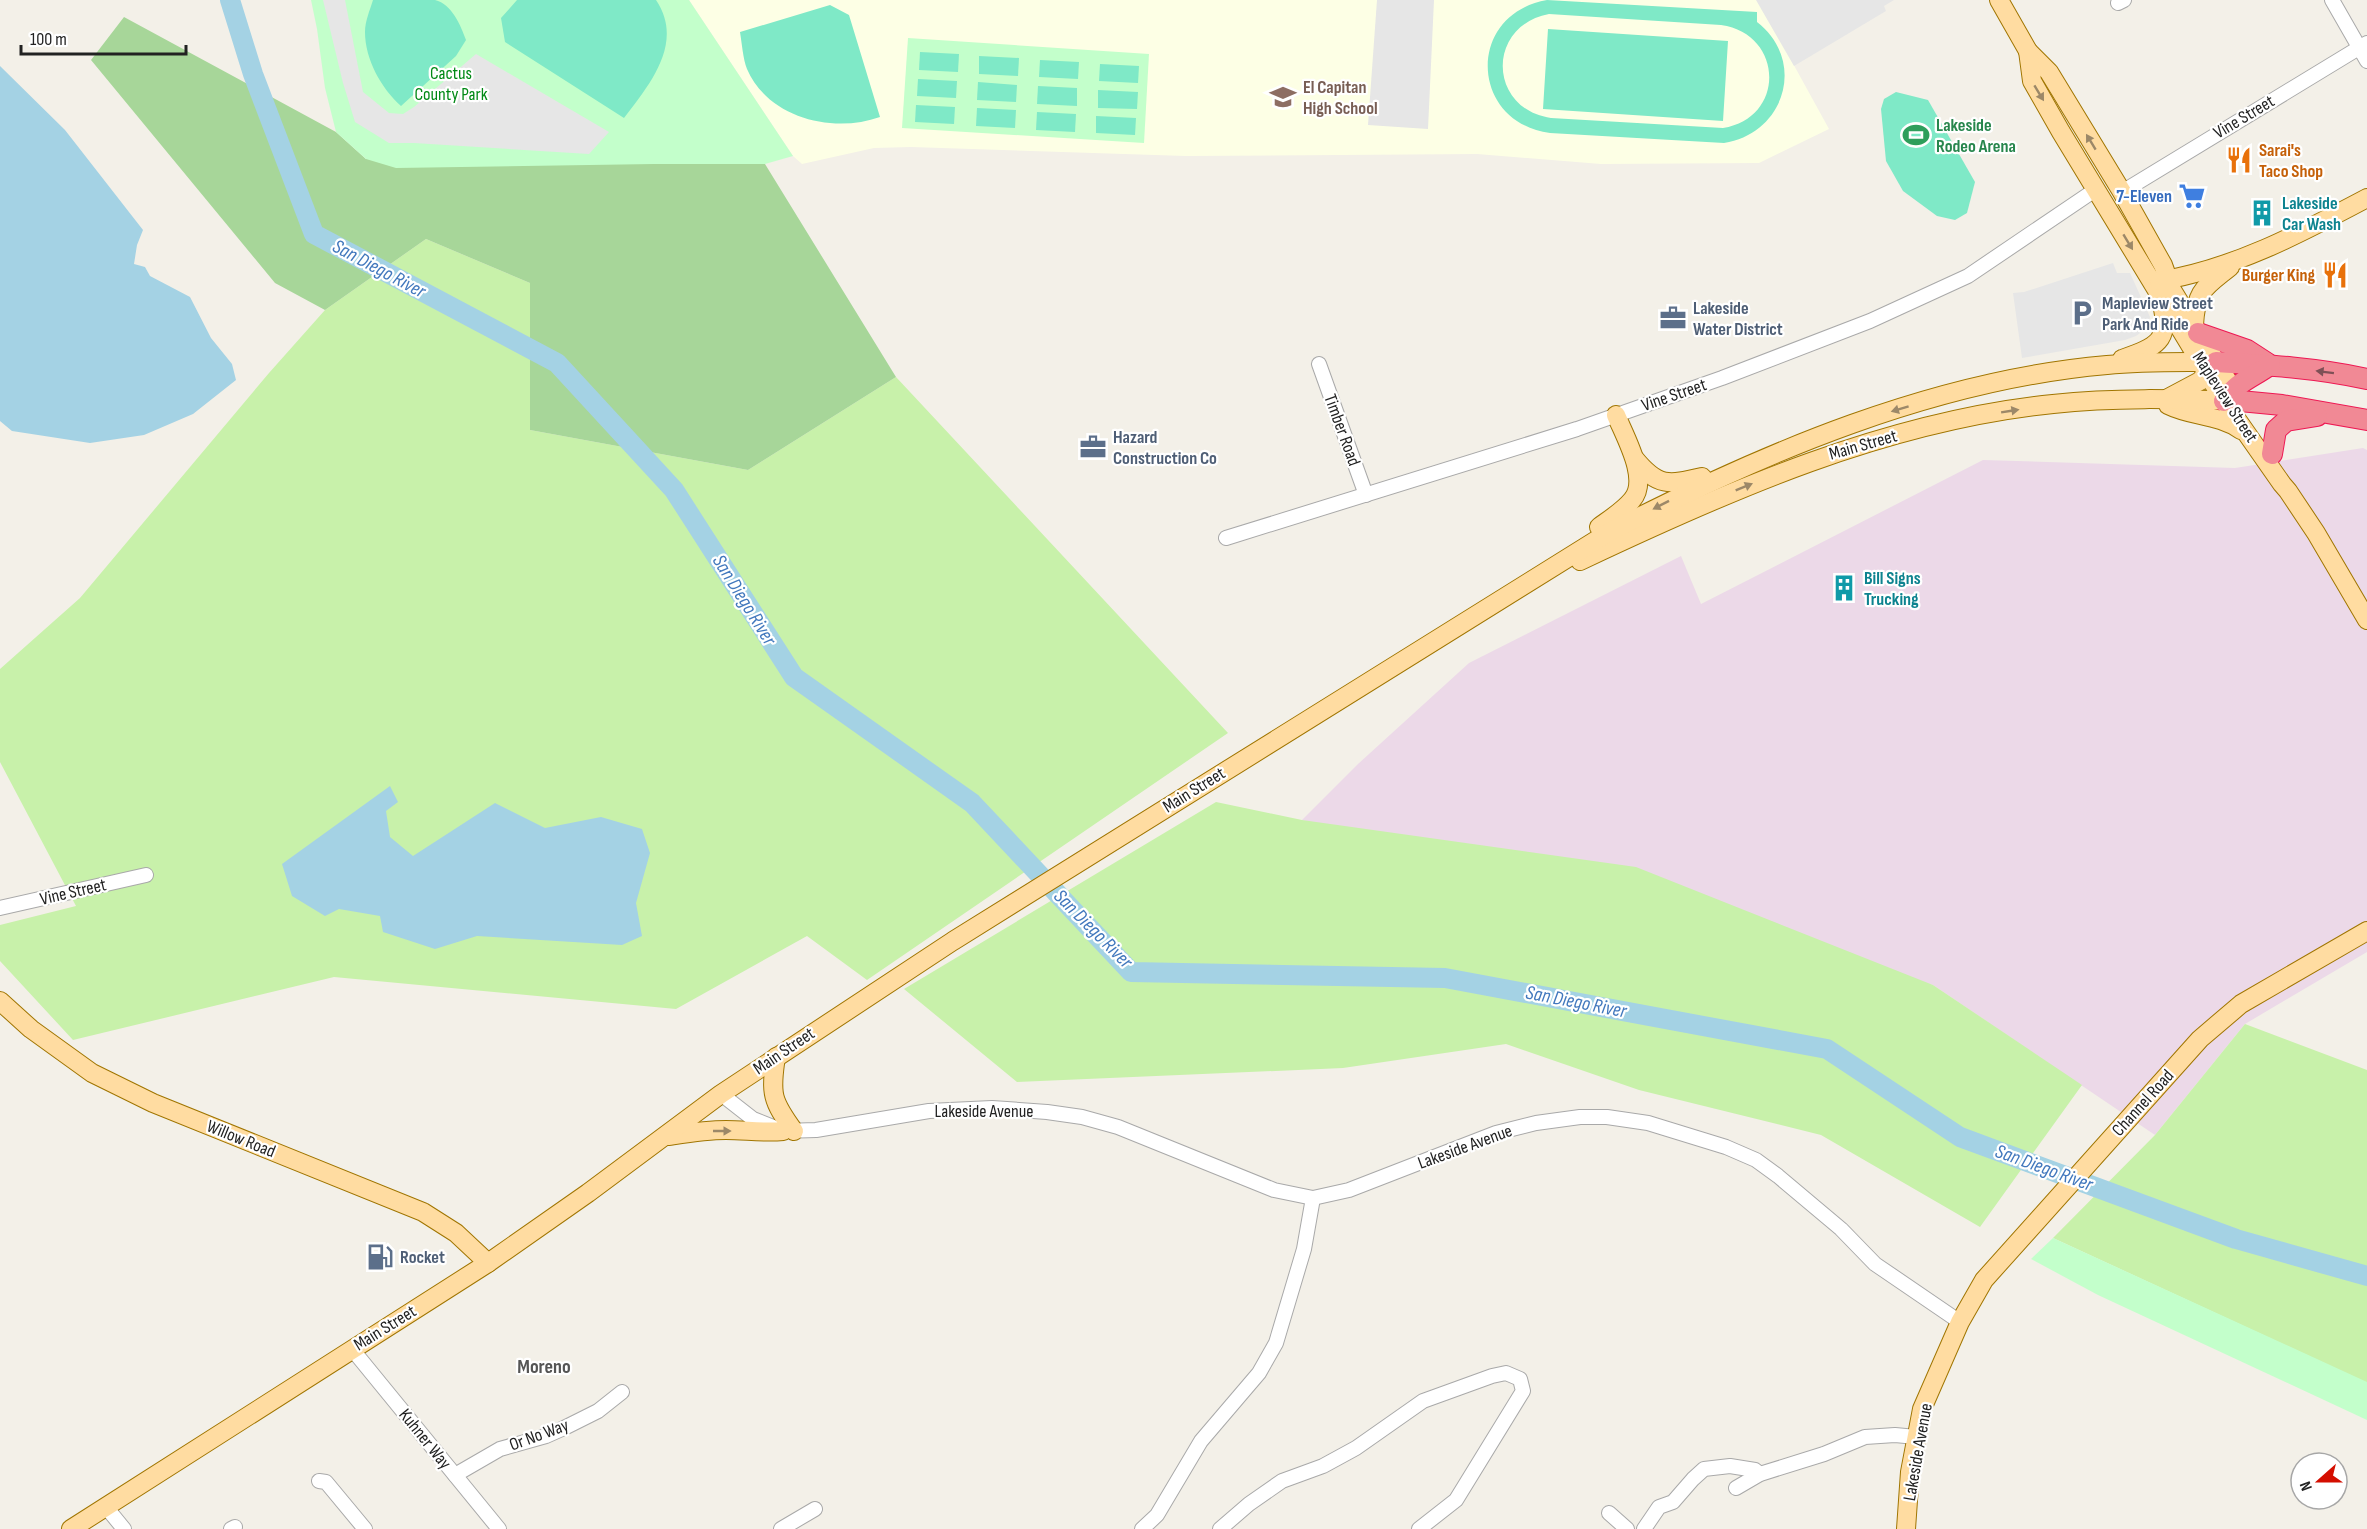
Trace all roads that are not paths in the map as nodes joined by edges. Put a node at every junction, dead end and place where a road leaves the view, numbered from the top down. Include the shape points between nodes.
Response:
1 (1999, 0) edge
2 (2332, 0) edge
3 (2363, 45) edge
4 (2028, 51) junction
5 (2367, 61) edge
6 (2095, 190) junction
7 (2122, 192) junction
8 (2367, 198) edge
9 (2236, 261) junction
10 (2160, 286) junction
11 (2196, 329) junction
12 (1318, 364) dead end
13 (2107, 365) junction
14 (2270, 365) junction
15 (2208, 366) junction
16 (2367, 379) edge
17 (2232, 397) junction
18 (2161, 399) junction
19 (2333, 414) junction
20 (1617, 415) junction
21 (2367, 420) edge
22 (2247, 434) junction
23 (2272, 454) junction
24 (1634, 457) junction
25 (1738, 469) junction
26 (2288, 490) junction
27 (1366, 495) junction
28 (1226, 538) dead end
29 (1511, 594) junction
30 (2367, 620) edge
31 (146, 875) dead end
32 (0, 908) edge
33 (2367, 931) edge
34 (0, 1001) edge
35 (776, 1057) junction
36 (721, 1094) junction
37 (789, 1131) junction
38 (664, 1137) junction
39 (1313, 1198) junction
40 (488, 1263) junction
41 (1960, 1322) junction
42 (352, 1349) junction
43 (622, 1392) dead end
44 (1916, 1437) junction
45 (1760, 1474) junction
46 (454, 1475) junction
47 (319, 1481) dead end
48 (1736, 1488) dead end
49 (106, 1507) junction
50 (815, 1509) dead end
51 (1609, 1513) dead end
52 (71, 1529) edge
53 (124, 1529) edge
54 (365, 1529) edge
55 (499, 1529) edge
56 (781, 1529) edge
57 (1142, 1529) edge
58 (1220, 1529) edge
59 (1419, 1529) edge
60 (1627, 1529) edge
61 (1644, 1529) edge
62 (1906, 1529) edge

1 - 4 main road, Mapleview Street
2 - 3 street
3 - 5 street
3 - 7 street, Vine Street
4 -> 6 main road, Mapleview Street via 2032,81
7 -> 4 main road, Mapleview Street via 2049,72
6 -> 10 main road, Mapleview Street
6 - 20 street, Vine Street via 1968,276 1870,321
7 - 10 main road, Mapleview Street via 2163,265
8 - 9 main road
9 - 10 main road
9 - 11 main road via 2196,300
10 - 11 main road, Mapleview Street via 2172,290
10 - 13 main road via 2164,334 2152,347
10 - 15 main road, Mapleview Street
11 - 14 highway via 2247,350
11 - 15 main road, Mapleview Street
12 - 27 street, Timber Road
13 - 15 main road, Main Street
13 -> 25 main road, Main Street via 1956,392 1804,441
14 - 15 highway
16 -> 14 highway
14 - 17 highway
15 - 17 main road, Mapleview Street
15 - 18 main road via 2198,383
17 - 18 main road, Main Street
17 - 19 highway
17 - 22 main road, Mapleview Street
17 - 23 main road, Mapleview Street
18 - 22 main road via 2176,409 2223,420
29 -> 18 main road, Main Street via 1690,509 1821,458 1922,428 1997,412 2051,404
19 - 21 highway
19 - 23 highway via 2286,421 2276,430
20 - 24 main road
20 - 27 street, Vine Street
22 - 26 main road, Mapleview Street
23 - 26 main road, Mapleview Street via 2287,479
24 - 25 main road via 1646,473 1667,484
24 - 29 main road via 1638,491 1633,500
25 -> 29 main road, Main Street via 1611,531
26 - 30 main road, Mapleview Street
27 - 28 street, Vine Street
29 - 35 main road, Main Street via 953,941
31 - 32 street, Vine Street
33 - 41 main road, Channel Road via 2241,1004 2200,1039 1984,1280
34 - 40 main road, Willow Road via 92,1073 153,1103 423,1212 456,1233
35 - 36 main road, Main Street
35 - 37 main road via 771,1085
36 - 37 street, Lakeside Avenue via 753,1119
36 - 38 main road, Main Street
38 -> 37 main road via 697,1131
37 - 39 street, Lakeside Avenue via 929,1111 992,1108 1047,1112 1118,1127 1274,1190
38 - 40 main road, Main Street
39 - 41 street, Lakeside Avenue via 1348,1190 1496,1133 1536,1123 1580,1117 1648,1123 1756,1160 1841,1229 1875,1264
39 - 57 street via 1304,1250 1276,1343 1259,1373 1201,1441 1157,1515
40 - 42 main road, Main Street
41 - 44 main road, Lakeside Avenue via 1922,1409
42 - 46 street, Kuhner Way
42 - 49 main road, Main Street
43 - 46 street, Or No Way via 598,1411 564,1428 500,1449
44 - 45 street via 1865,1437
44 - 62 main road, Lakeside Avenue
45 - 48 street
45 - 61 street via 1730,1466 1704,1469 1673,1502 1659,1507
46 - 55 street, Kuhner Way
47 - 54 street via 326,1482
49 - 52 main road, Main Street
49 - 53 street
50 - 56 street
51 - 60 street
58 - 59 street via 1282,1481 1356,1448 1423,1401 1492,1376 1506,1373 1520,1379 1523,1391 1456,1500

